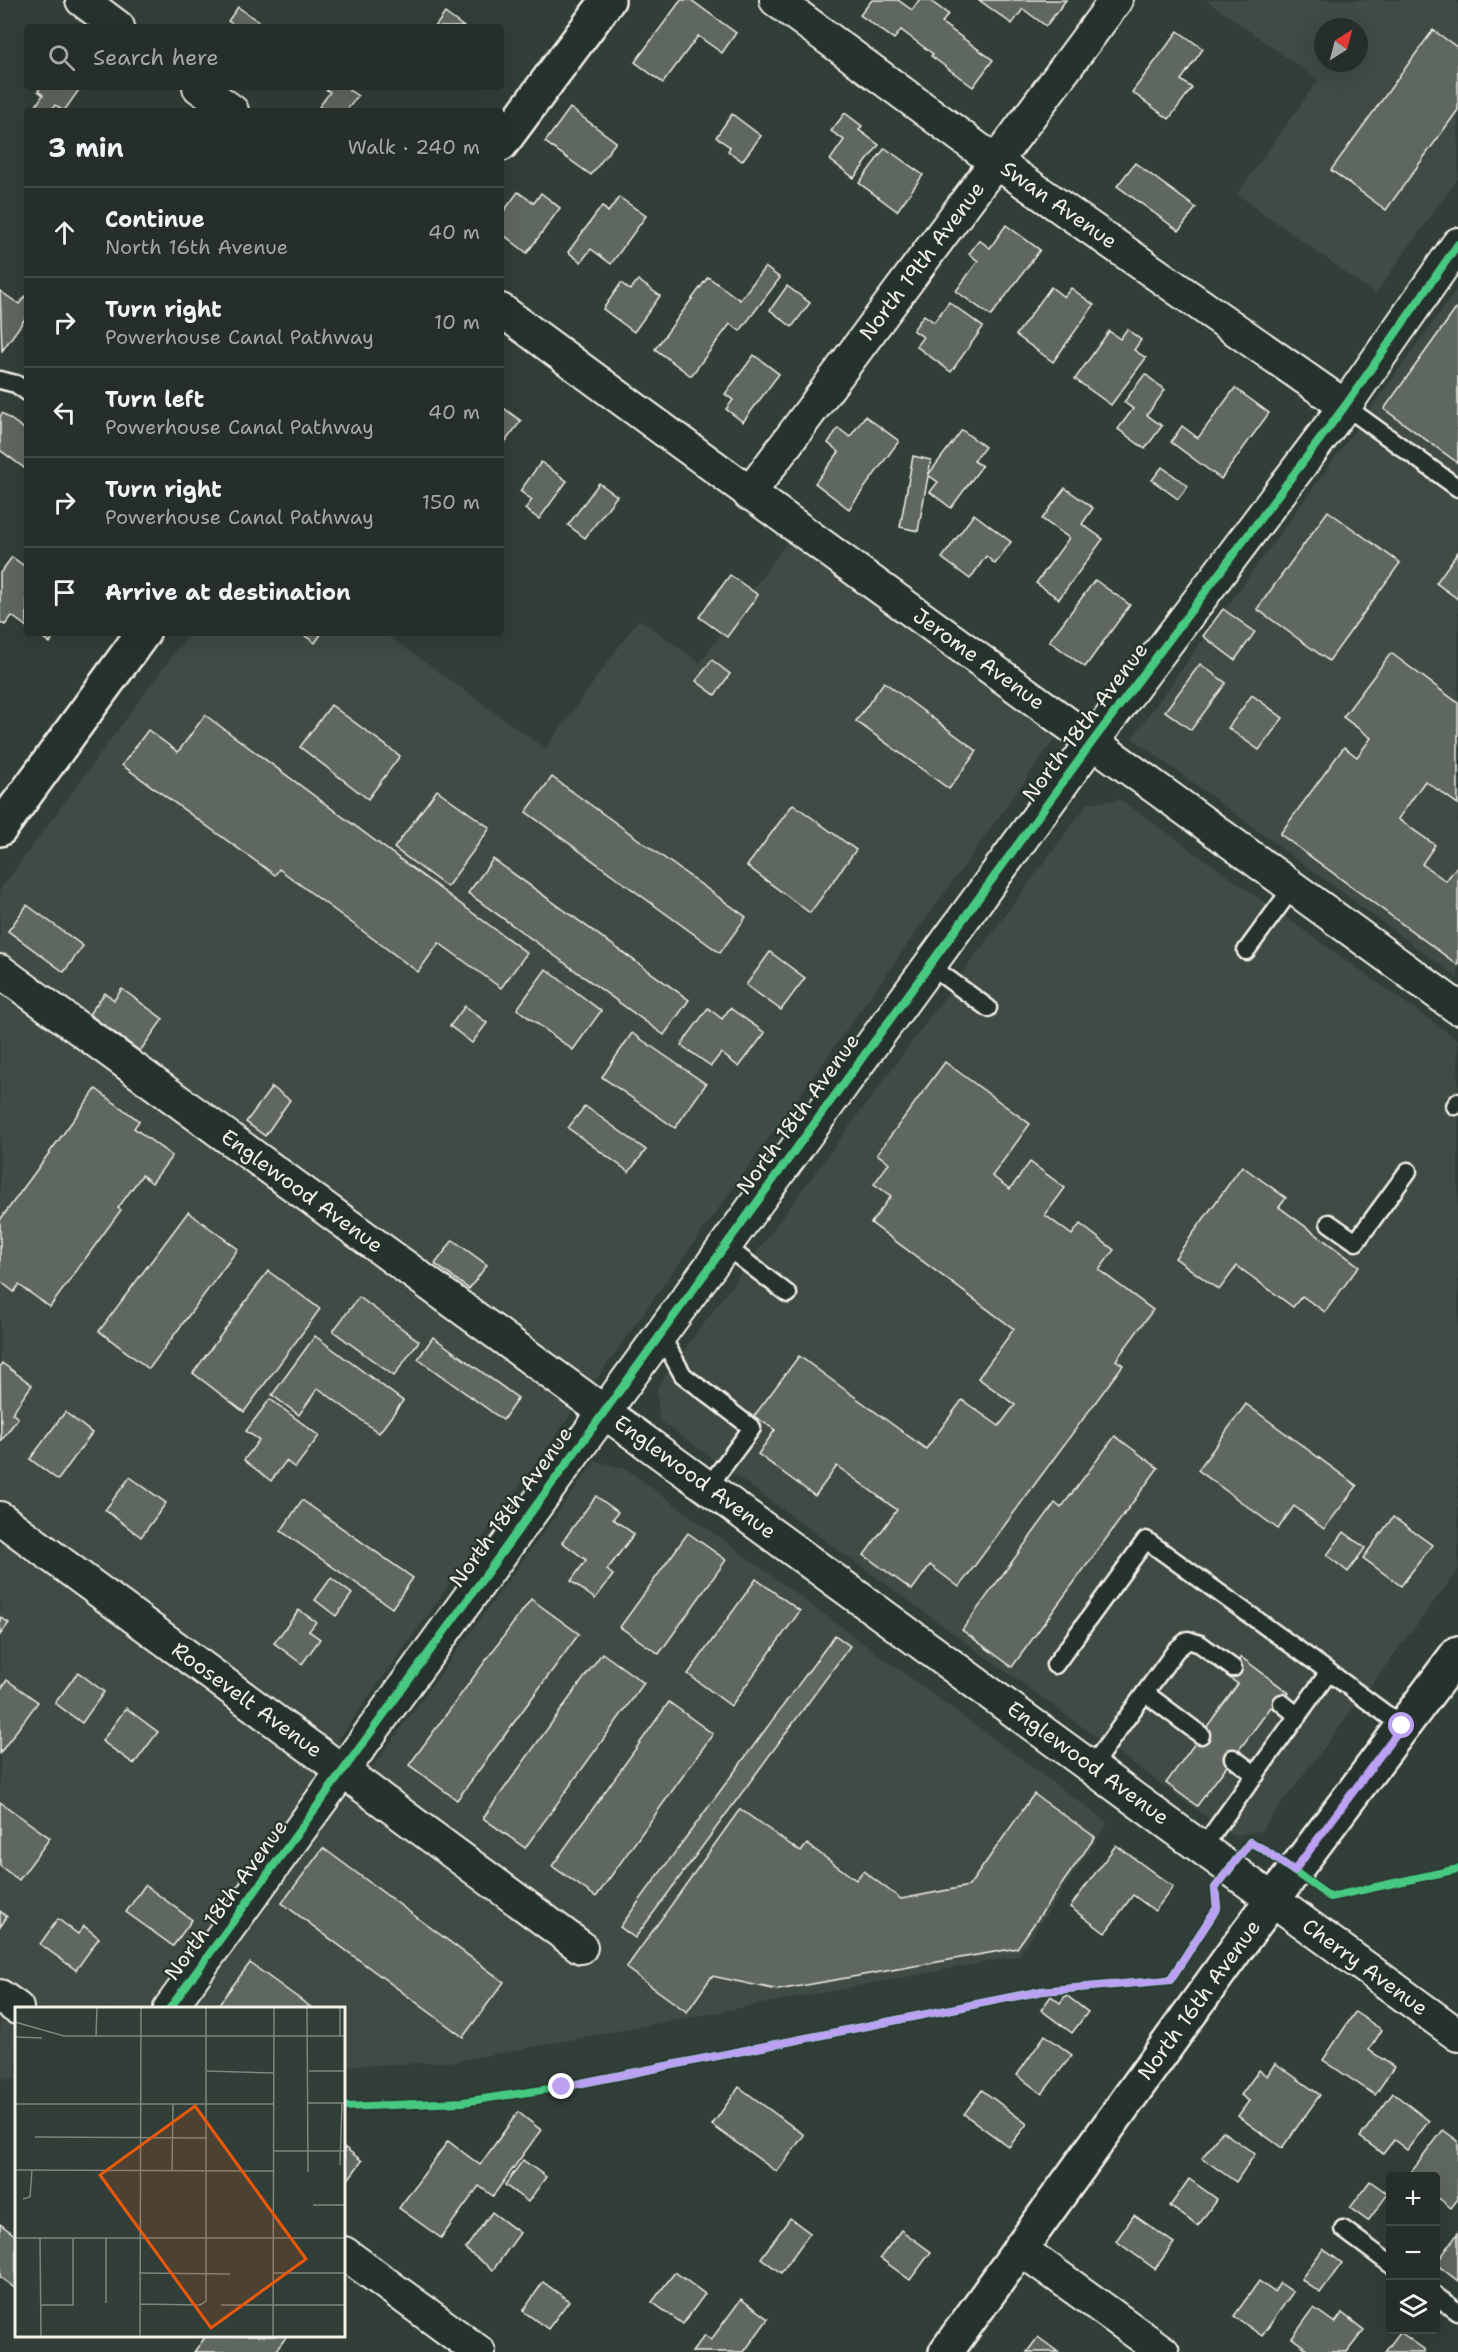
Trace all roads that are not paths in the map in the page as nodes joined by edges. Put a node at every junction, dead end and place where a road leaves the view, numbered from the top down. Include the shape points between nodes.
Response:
1 (82, 0) edge
2 (608, 0) edge
3 (776, 0) edge
4 (1116, 0) edge
5 (114, 24) edge
6 (203, 90) edge
7 (228, 108) edge
8 (504, 140) edge
9 (996, 162) junction
10 (1458, 244) edge
11 (504, 312) edge
12 (0, 380) edge
13 (24, 390) edge
14 (1345, 406) junction
15 (1458, 488) edge
16 (749, 494) junction
17 (141, 636) edge
18 (1093, 741) junction
19 (0, 829) edge
20 (1293, 886) junction
21 (1246, 951) dead end
22 (929, 965) junction
23 (0, 971) edge
24 (988, 1008) dead end
25 (1458, 1008) edge
26 (1408, 1171) dead end
27 (1329, 1223) dead end
28 (724, 1245) junction
29 (788, 1294) dead end
30 (660, 1334) junction
31 (603, 1411) junction
32 (708, 1486) junction
33 (0, 1518) edge
34 (1458, 1653) edge
35 (1055, 1665) dead end
36 (1233, 1668) dead end
37 (1329, 1672) junction
38 (1144, 1693) junction
39 (1282, 1703) dead end
40 (1298, 1716) junction
41 (1402, 1726) junction
42 (1201, 1735) dead end
43 (1233, 1758) dead end
44 (1092, 1766) junction
45 (342, 1770) junction
46 (1256, 1775) junction
47 (1203, 1847) junction
48 (1272, 1900) junction
49 (581, 1947) dead end
50 (0, 1996) edge
51 (16, 2007) edge
52 (171, 2007) edge
53 (1458, 2035) edge
54 (1343, 2229) dead end
55 (1019, 2248) junction
56 (345, 2254) edge
57 (1386, 2261) edge
58 (1440, 2299) edge
59 (1458, 2312) edge
60 (479, 2352) edge
61 (946, 2352) edge
62 (1163, 2352) edge

1 - 5 street
2 - 8 main road
3 - 9 street, Swan Avenue
4 - 9 street, North 19th Avenue
6 - 7 street
9 - 14 street, Swan Avenue
9 - 16 street, North 19th Avenue
10 - 14 street, North 18th Avenue
11 - 16 street, Jerome Avenue
12 - 13 lane
14 - 15 lane
14 - 18 street, North 18th Avenue
16 - 18 street, Jerome Avenue
17 - 19 main road
18 - 20 street, Jerome Avenue
18 - 22 street, North 18th Avenue
20 - 21 lane
20 - 25 street, Jerome Avenue
22 - 24 lane
22 - 28 street, North 18th Avenue
23 - 31 street, Englewood Avenue
26 - 27 lane via 1356,1242
28 - 29 lane
28 - 30 street, North 18th Avenue
30 - 31 street, North 18th Avenue
30 - 32 lane via 683,1375 752,1428
31 - 32 street, Englewood Avenue
31 - 45 street, North 18th Avenue
32 - 44 street, Englewood Avenue
33 - 45 street, Roosevelt Avenue
34 - 41 main road, North 16th Avenue
35 - 37 lane via 1146,1540
36 - 38 lane via 1188,1640
37 - 40 lane
37 - 41 lane
38 - 42 lane
38 - 44 lane
39 - 40 lane
40 - 46 lane
41 - 48 main road, North 16th Avenue
43 - 46 lane
44 - 47 street, Englewood Avenue
45 - 49 street, Roosevelt Avenue
45 - 52 street, North 18th Avenue
46 - 47 lane
47 - 48 street, Englewood Avenue
48 - 53 street, Cherry Avenue
48 - 55 main road, North 16th Avenue
50 - 51 street
54 - 57 lane
55 - 61 main road, North 16th Avenue
55 - 62 street
56 - 60 street
58 - 59 lane

